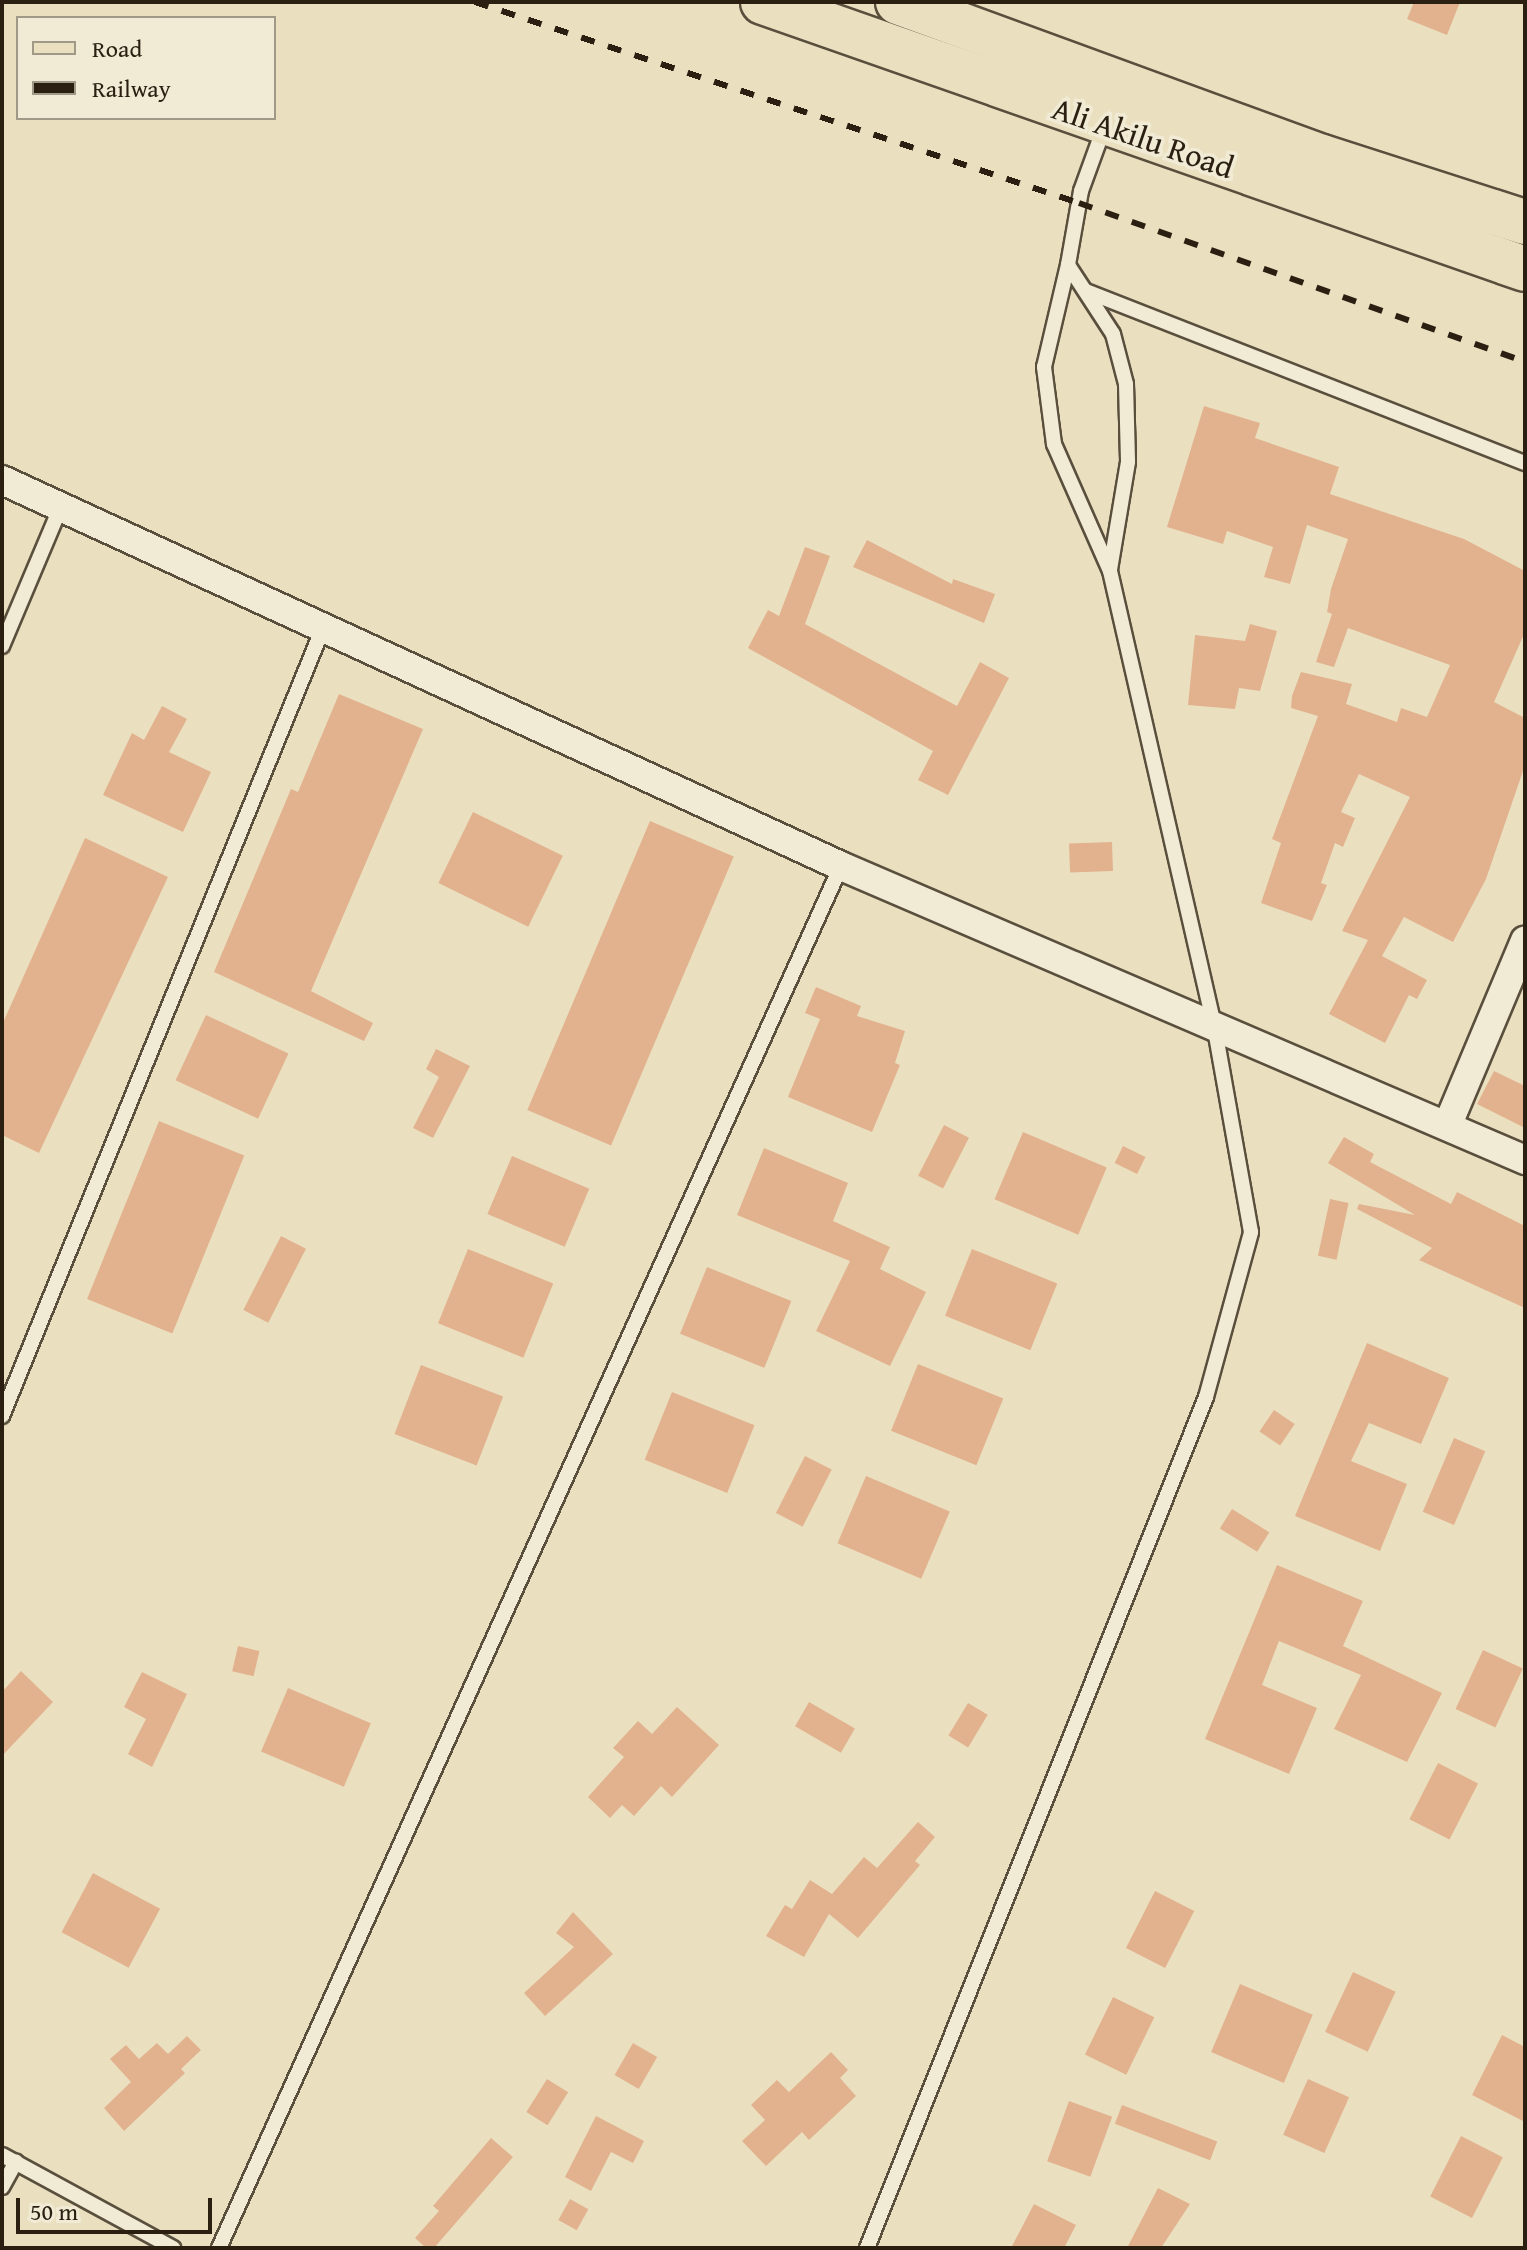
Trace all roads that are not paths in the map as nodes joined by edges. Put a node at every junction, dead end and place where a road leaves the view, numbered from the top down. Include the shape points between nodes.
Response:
1 (763, 2) edge
2 (898, 2) edge
3 (1120, 83) junction
4 (1105, 125) junction
5 (1525, 222) edge
6 (1068, 265) junction
7 (1525, 269) edge
8 (1086, 291) junction
9 (1525, 463) edge
10 (2, 480) edge
11 (61, 506) junction
12 (1110, 571) junction
13 (323, 628) junction
14 (2, 646) edge
15 (841, 866) junction
16 (1525, 941) edge
17 (1214, 1025) junction
18 (1448, 1124) junction
19 (1525, 1160) edge
20 (2, 1416) edge
21 (2, 2155) edge
22 (16, 2162) junction
23 (2, 2187) edge
24 (173, 2248) edge
25 (219, 2248) edge
26 (867, 2248) edge

1 - 4 main road, Ali Akilu Road
2 - 3 main road, Ali Akilu Road
3 - 4 main road
3 - 5 main road, Ali Akilu Road via 1322,157
4 - 6 lane via 1081,191
4 - 7 main road, Ali Akilu Road
6 - 8 lane
6 - 12 lane via 1044,367 1054,444
8 - 9 lane
8 - 12 lane via 1113,334 1126,384 1128,462
10 - 11 street
11 - 13 street
11 - 14 lane
12 - 17 lane
13 - 15 street via 590,746
13 - 20 lane
15 - 17 street
15 - 25 lane
16 - 18 street
17 - 18 street
17 - 26 lane via 1251,1232 1206,1397
18 - 19 street
21 - 22 lane
22 - 23 lane
22 - 24 lane

